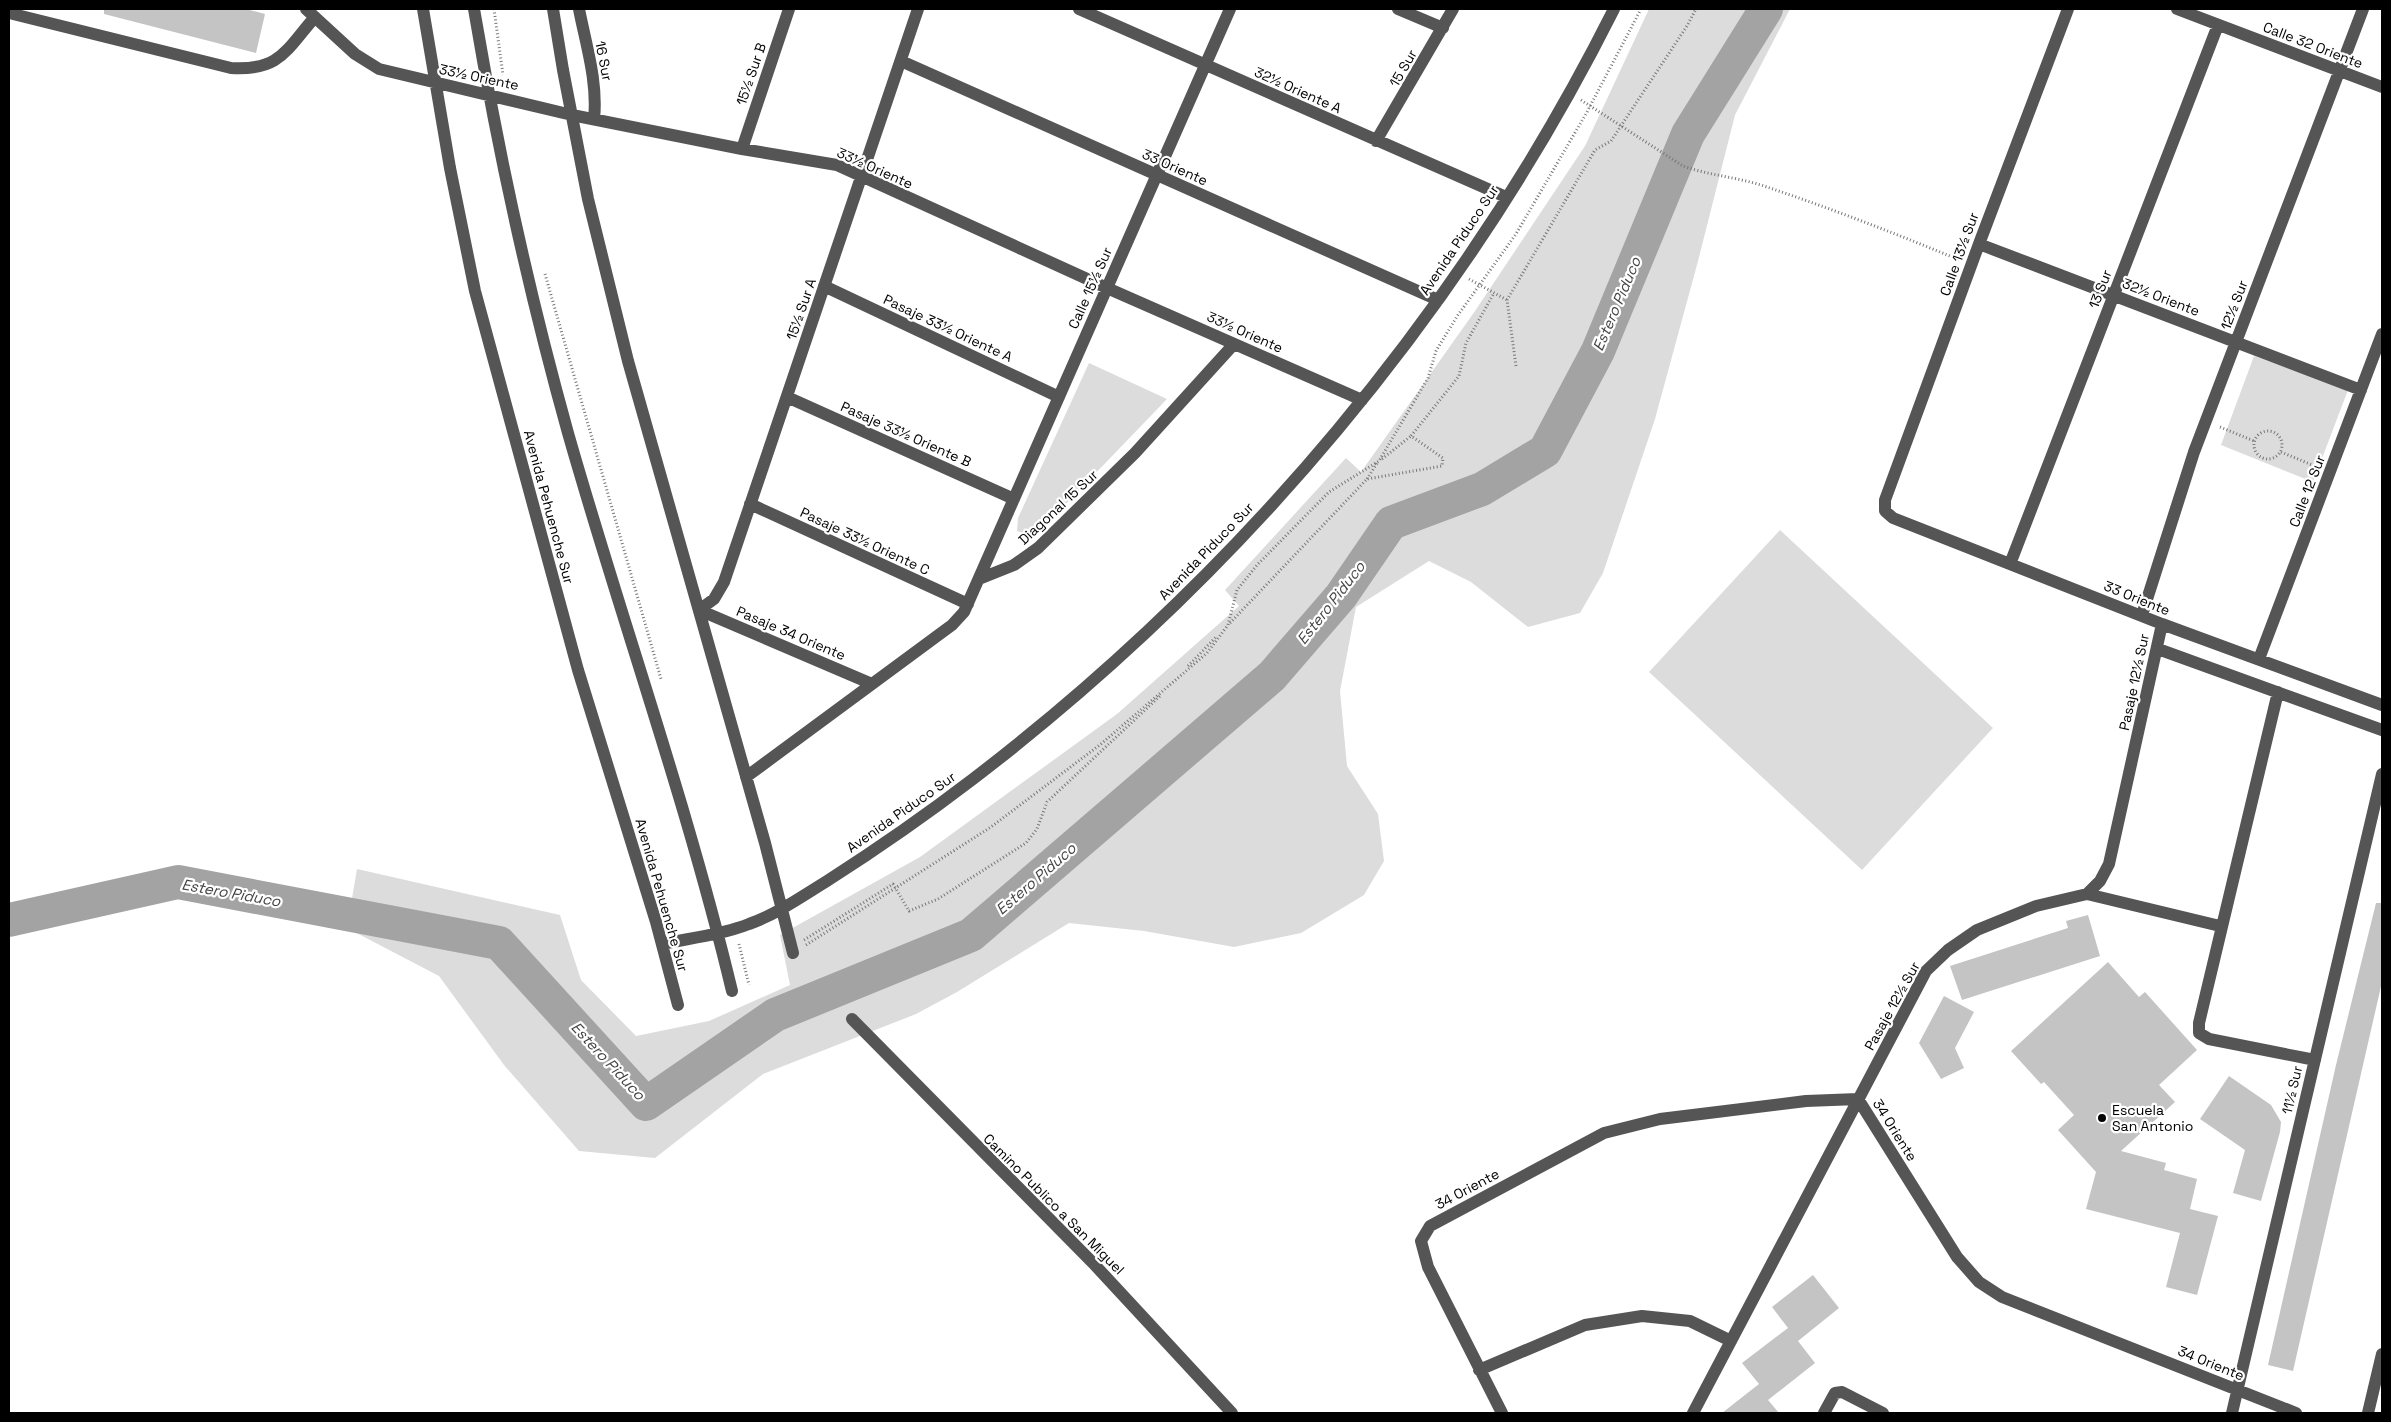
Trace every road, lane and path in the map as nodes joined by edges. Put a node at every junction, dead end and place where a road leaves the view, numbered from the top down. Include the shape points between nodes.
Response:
1 (423, 9) edge
2 (474, 9) edge
3 (494, 9) edge
4 (553, 9) edge
5 (579, 9) edge
6 (918, 9) edge
7 (1079, 9) edge
8 (1230, 9) edge
9 (1398, 9) edge
10 (1453, 9) edge
11 (1614, 9) edge
12 (1696, 9) edge
13 (2068, 9) edge
14 (2177, 9) edge
15 (2363, 9) edge
16 (787, 10) edge
17 (9, 13) edge
18 (310, 13) edge
19 (1102, 14) edge
20 (2218, 24) junction
21 (1443, 28) junction
22 (901, 61) junction
23 (1204, 65) junction
24 (2339, 71) junction
25 (436, 84) junction
26 (2382, 87) edge
27 (1569, 94) junction
28 (488, 95) junction
29 (507, 98) junction
30 (572, 114) junction
31 (594, 119) junction
32 (1622, 124) junction
33 (1376, 141) junction
34 (742, 149) junction
35 (1156, 175) junction
36 (861, 178) junction
37 (1506, 197) junction
38 (1979, 244) junction
39 (1971, 265) junction
40 (543, 266) dead end
41 (1458, 272) junction
42 (824, 286) junction
43 (1106, 288) junction
44 (1494, 293) junction
45 (2114, 295) junction
46 (1438, 300) junction
47 (1506, 300) junction
48 (2382, 334) edge
49 (2236, 342) junction
50 (1234, 344) junction
51 (1516, 366) dead end
52 (2361, 390) junction
53 (787, 397) junction
54 (1059, 397) junction
55 (1362, 400) junction
56 (2205, 422) junction
57 (1411, 436) junction
58 (2254, 441) junction
59 (2281, 452) junction
60 (2330, 472) junction
61 (1367, 479) junction
62 (1014, 499) junction
63 (750, 504) junction
64 (1885, 511) joint
65 (2010, 564) junction
66 (979, 579) junction
67 (968, 604) junction
68 (699, 610) junction
69 (2142, 615) junction
70 (2162, 624) junction
71 (2158, 649) junction
72 (2259, 660) junction
73 (662, 681) dead end
74 (872, 684) junction
75 (2278, 692) junction
76 (2382, 705) edge
77 (2382, 730) edge
78 (2382, 774) edge
79 (746, 777) junction
80 (2088, 894) junction
81 (782, 909) junction
82 (2220, 926) junction
83 (735, 929) junction
84 (718, 933) junction
85 (662, 944) junction
86 (792, 950) joint
87 (749, 984) dead end
88 (732, 991) dead end
89 (678, 1004) dead end
90 (852, 1020) dead end
91 (2315, 1060) junction
92 (1858, 1099) junction
93 (1731, 1341) junction
94 (2382, 1354) edge
95 (1479, 1370) junction
96 (2237, 1389) junction
97 (1232, 1413) edge
98 (1502, 1413) edge
99 (1693, 1413) edge
100 (1824, 1413) edge
101 (1883, 1413) edge
102 (2232, 1413) edge
103 (2296, 1413) edge
104 (2368, 1413) edge

1 - 25 street, Avenida Pehuenche Sur
2 - 28 street
3 - 29 path
4 - 30 street
5 - 31 street, 16 Sur via 594,86
6 - 22 street, 15½ Sur A
7 - 19 street, 32½ Oriente A
8 - 23 street, Calle 15½ Sur
9 - 21 street
10 - 21 street, 15 Sur
11 - 27 street, Avenida Piduco Sur
12 - 32 path
13 - 38 street, Calle 13½ Sur
14 - 20 street, Calle 32 Oriente
15 - 24 street, 12½ Sur
16 - 34 street, 15½ Sur B
17 - 18 street via 231,68 252,70 275,62
18 - 25 street, 33½ Oriente via 354,54 379,69
19 - 23 street, 32½ Oriente A
20 - 24 street, Calle 32 Oriente
20 - 45 street, 13 Sur
21 - 33 street, 15 Sur
22 - 35 street, 33 Oriente
22 - 36 street, 15½ Sur A
23 - 33 street, 32½ Oriente A
23 - 35 street, Calle 15½ Sur
24 - 26 street, Calle 32 Oriente
24 - 49 street, 12½ Sur
25 - 28 street, 33½ Oriente
25 - 85 street, Avenida Pehuenche Sur via 475,291 578,670
27 - 32 path
27 - 37 street, Avenida Piduco Sur
28 - 29 street, 33½ Oriente
28 - 84 street via 534,305 568,433
29 - 30 street, 33½ Oriente
30 - 31 street, 33½ Oriente
30 - 68 street via 588,199 628,361
31 - 34 street, 33½ Oriente
32 - 39 path via 1683,166 1758,184
32 - 47 path via 1611,141 1595,150
33 - 37 street, 32½ Oriente A
34 - 36 street, 33½ Oriente via 837,165
35 - 43 street, Calle 15½ Sur
35 - 46 street, 33 Oriente
36 - 42 street, 15½ Sur A
36 - 43 street, 33½ Oriente
37 - 41 street, Avenida Piduco Sur
38 - 39 street, Calle 13½ Sur
38 - 45 street, 32½ Oriente
39 - 64 street, Calle 13½ Sur via 1885,500
40 - 73 path
41 - 44 path
41 - 46 street, Avenida Piduco Sur
42 - 53 street, 15½ Sur A
42 - 54 street, Pasaje 33½ Oriente A
43 - 50 street, 33½ Oriente
43 - 54 street, Calle 15½ Sur
44 - 47 path
44 - 57 path via 1466,343 1459,376
45 - 49 street, 32½ Oriente
45 - 65 street, 13 Sur
46 - 55 street, Avenida Piduco Sur
47 - 51 path
48 - 52 street, Calle 12 Sur
49 - 52 street, 32½ Oriente
49 - 56 street, 12½ Sur
50 - 55 street, 33½ Oriente
50 - 66 street, Diagonal 15 Sur via 1136,453 1038,548 1014,565
52 - 60 street, Calle 12 Sur
53 - 62 street, Pasaje 33½ Oriente B
53 - 63 street, 15½ Sur A
54 - 62 street, Calle 15½ Sur
55 - 81 street, Avenida Piduco Sur via 1227,554 1090,684 952,795
56 - 58 path
56 - 69 street, 12½ Sur
57 - 61 path via 1379,461
57 - 61 path via 1443,458 1442,466
58 - 59 path via 2256,454 2264,459 2274,459
58 - 59 path via 2260,433 2274,432 2282,443
59 - 60 path
60 - 72 street, Calle 12 Sur
61 - 86 path via 1141,716 1047,802 1037,829 1026,843 938,899 909,911 893,884
62 - 66 street, Calle 15½ Sur
63 - 67 street, Pasaje 33½ Oriente C
63 - 68 street, 15½ Sur A via 720,591
64 - 65 street, 33 Oriente via 1893,518
65 - 69 street, 33 Oriente
66 - 67 street
67 - 74 street via 952,625
68 - 74 street, Pasaje 34 Oriente
68 - 79 street
69 - 70 street, 33 Oriente
70 - 71 street, Pasaje 12½ Sur
70 - 72 street, 33 Oriente
71 - 75 street
71 - 80 street, Pasaje 12½ Sur via 2109,864
72 - 76 street, 33 Oriente
74 - 79 street
75 - 77 street
75 - 82 street
78 - 91 street, 11½ Sur
79 - 81 street
80 - 82 street
80 - 92 street, Pasaje 12½ Sur via 2036,906 1977,930 1942,956 1926,971
81 - 83 street, Avenida Piduco Sur
81 - 86 street
82 - 91 street via 2199,1033 2209,1039
83 - 84 street, Avenida Piduco Sur
83 - 87 path
84 - 85 street, Avenida Piduco Sur
84 - 88 street
85 - 89 street, Avenida Pehuenche Sur
90 - 97 street, Camino Publico a San Miguel via 1093,1263
91 - 96 street, 11½ Sur
92 - 93 street, Pasaje 12½ Sur
92 - 95 street, 34 Oriente via 1660,1119 1604,1133 1430,1226 1421,1241 1428,1267
92 - 96 street, 34 Oriente via 1957,1257 1979,1282 2002,1297
93 - 95 street via 1690,1321 1642,1316 1586,1325
93 - 99 street, Pasaje 12½ Sur
94 - 104 street
95 - 98 street
96 - 102 street, 11½ Sur
96 - 103 street, 34 Oriente
100 - 101 street via 1835,1392 1842,1392

